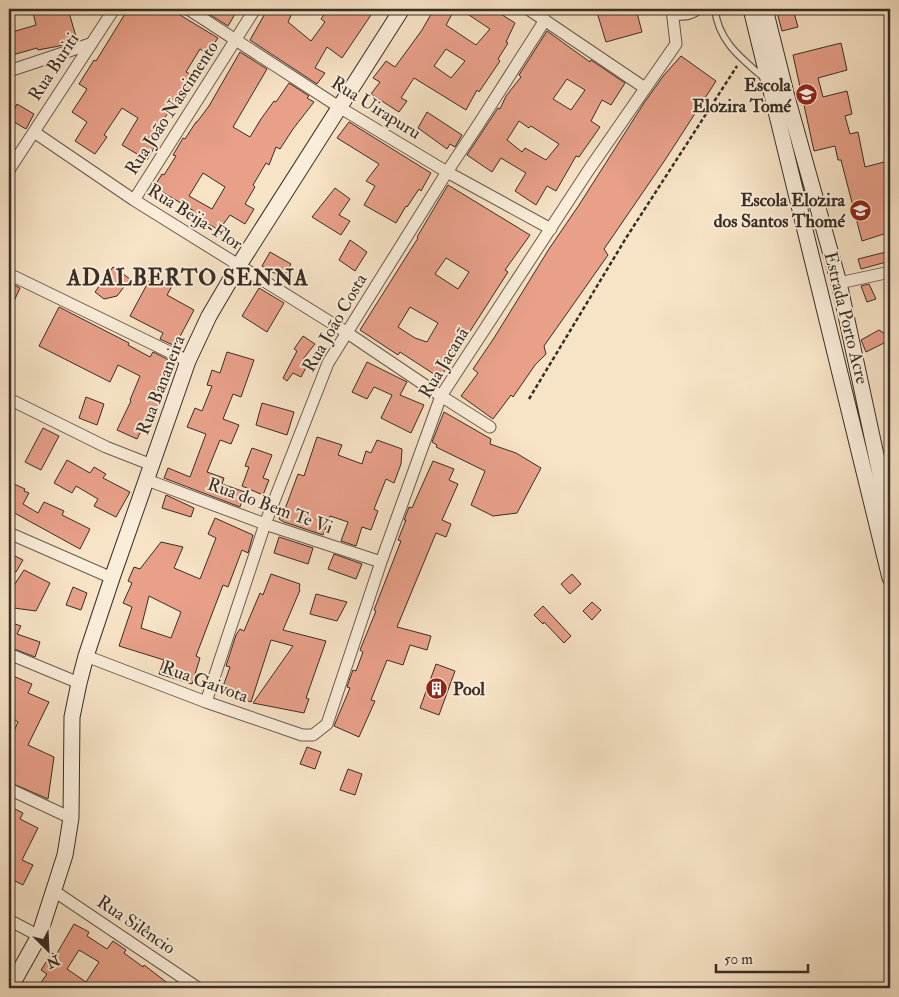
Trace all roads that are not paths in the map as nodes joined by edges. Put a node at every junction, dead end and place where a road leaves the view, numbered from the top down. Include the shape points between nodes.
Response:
1 (114, 9) edge
2 (188, 9) edge
3 (255, 9) edge
4 (402, 9) edge
5 (528, 9) edge
6 (701, 9) edge
7 (715, 9) edge
8 (751, 9) edge
9 (766, 9) edge
10 (673, 13) edge
11 (545, 20) junction
12 (236, 40) junction
13 (90, 44) junction
14 (9, 71) edge
15 (767, 80) junction
16 (645, 88) junction
17 (339, 107) junction
18 (34, 132) junction
19 (9, 170) edge
20 (447, 172) junction
21 (134, 200) junction
22 (551, 229) junction
23 (239, 265) junction
24 (890, 272) edge
25 (9, 274) edge
26 (839, 283) junction
27 (346, 332) junction
28 (188, 361) junction
29 (440, 396) junction
30 (9, 399) edge
31 (490, 427) dead end
32 (152, 465) junction
33 (147, 480) junction
34 (890, 520) edge
35 (265, 524) junction
36 (9, 533) edge
37 (381, 562) junction
38 (112, 578) junction
39 (890, 578) edge
40 (9, 654) edge
41 (86, 656) junction
42 (78, 684) junction
43 (206, 702) junction
44 (313, 735) joint
45 (9, 789) edge
46 (72, 818) junction
47 (54, 891) junction
48 (9, 920) edge
49 (40, 936) junction
50 (10, 988) edge
51 (198, 988) edge

1 - 13 street, Rua Buriti
2 - 12 street, Rua Uirapuru
3 - 12 street, Rua João Nascimento
4 - 17 main road, Rua Bananeira
5 - 11 street
6 - 10 lane via 687,17
7 - 15 lane via 716,22 727,42
8 - 15 main road, Estrada Porto Acre
9 - 26 main road, Estrada Porto Acre
10 - 16 street, Rua Jacanã via 676,44
11 - 16 street
11 - 20 street, Rua João Costa
12 - 17 street, Rua Uirapuru
12 - 21 street, Rua João Nascimento
13 - 14 street
13 - 18 street, Rua Buriti
15 - 39 main road, Estrada Porto Acre
16 - 22 street, Rua Jacanã
17 - 20 street, Rua Uirapuru
17 - 23 main road, Rua Bananeira
18 - 19 street, Rua Buriti
18 - 21 street, Rua Beija-Flor
20 - 22 street, Rua Uirapuru
20 - 27 street, Rua João Costa
21 - 23 street, Rua Beija-Flor
22 - 29 street, Rua Jacanã
23 - 27 street, Rua Beija-Flor
23 - 28 main road, Rua Bananeira via 209,316
24 - 26 street
25 - 28 street
26 - 34 main road, Estrada Porto Acre
27 - 29 street, Rua Beija-Flor
27 - 35 street, Rua João Costa via 328,363
28 - 32 main road, Rua Bananeira
29 - 31 street, Rua Beija-Flor
29 - 37 street, Rua Jacanã
30 - 32 street via 106,447
32 - 33 main road, Rua Bananeira
33 - 35 street, Rua do Bem Te Vi
33 - 38 main road, Rua Bananeira
35 - 37 street, Rua do Bem Te Vi
35 - 43 street, Rua João Costa
36 - 38 street
37 - 44 street, Rua Jacanã via 327,724
38 - 41 main road, Rua Bananeira
40 - 42 street
41 - 42 main road, Rua Bananeira
41 - 43 street, Rua Gaivota
42 - 46 main road, Rua Bananeira via 72,717
43 - 44 street, Rua Gaivota via 302,735
45 - 46 street
46 - 47 main road, Rua Bananeira
47 - 49 main road, Rua Bananeira
47 - 51 street, Rua Silêncio
48 - 49 street
49 - 50 main road, Rua Bananeira

